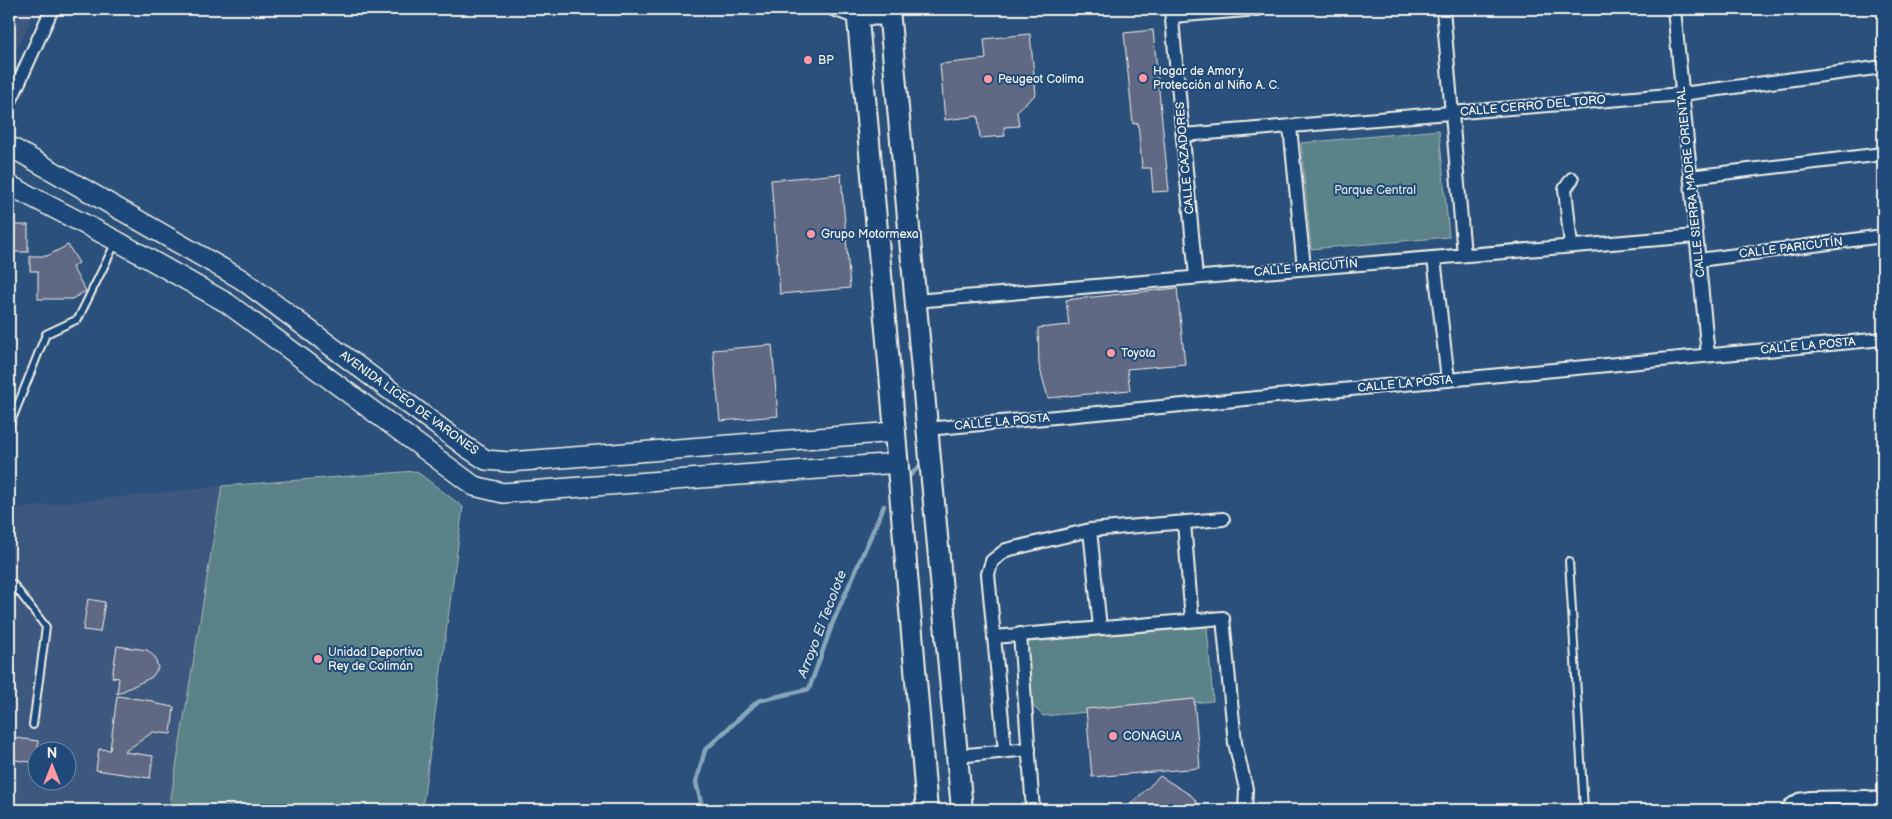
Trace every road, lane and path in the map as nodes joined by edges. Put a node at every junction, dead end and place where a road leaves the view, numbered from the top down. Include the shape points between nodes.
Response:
1 (52, 9) edge
2 (833, 9) edge
3 (1258, 9) edge
4 (1443, 9) edge
5 (1674, 9) edge
6 (857, 13) edge
7 (1171, 13) edge
8 (890, 14) edge
9 (1883, 67) edge
10 (1682, 94) junction
11 (9, 104) edge
12 (1452, 113) junction
13 (1290, 127) junction
14 (1183, 136) junction
15 (9, 146) edge
16 (1883, 154) edge
17 (1690, 177) junction
18 (1572, 179) dead end
19 (9, 185) edge
20 (1696, 236) junction
21 (1883, 236) edge
22 (116, 241) junction
23 (1571, 246) junction
24 (1464, 255) junction
25 (1434, 258) junction
26 (1698, 260) junction
27 (1304, 268) junction
28 (1196, 277) junction
29 (916, 300) junction
30 (1883, 339) edge
31 (1708, 355) junction
32 (1448, 380) junction
33 (9, 427) edge
34 (927, 429) junction
35 (895, 432) junction
36 (466, 448) junction
37 (898, 463) junction
38 (449, 469) junction
39 (1223, 519) dead end
40 (1184, 523) junction
41 (935, 526) junction
42 (904, 529) junction
43 (1090, 530) junction
44 (1569, 560) dead end
45 (9, 584) edge
46 (1192, 620) junction
47 (1100, 628) junction
48 (1020, 634) junction
49 (994, 637) junction
50 (33, 725) dead end
51 (1029, 749) junction
52 (1005, 751) junction
53 (957, 756) junction
54 (1883, 801) edge
55 (927, 810) edge
56 (962, 810) edge
57 (1034, 810) edge
58 (1245, 810) edge
59 (1584, 810) edge
60 (1787, 810) edge

1 - 11 street
2 - 6 street
3 - 7 street
4 - 12 street
5 - 10 street, CALLE SIERRA MADRE ORIENTAL
6 - 8 street
6 - 35 main road
7 - 14 street, CALLE CAZADORES
8 - 29 main road
9 - 10 street, CALLE CERRO DEL TORO
10 - 12 street, CALLE CERRO DEL TORO
10 - 17 street, CALLE SIERRA MADRE ORIENTAL
12 - 13 street, CALLE CERRO DEL TORO
12 - 24 street
13 - 14 street, CALLE CERRO DEL TORO
13 - 27 street
14 - 28 street, CALLE CAZADORES
15 - 36 street, AVENIDA LICEO DE VARONES via 242,278
16 - 17 street
17 - 20 street, CALLE SIERRA MADRE ORIENTAL
18 - 23 street via 1565,189
19 - 22 street
20 - 23 street, CALLE PARICUTÍN
20 - 26 street, CALLE SIERRA MADRE ORIENTAL
21 - 26 street, CALLE PARICUTÍN
22 - 33 lane via 78,319 46,334
22 - 38 street via 227,303
23 - 24 street, CALLE PARICUTÍN
24 - 25 street, CALLE PARICUTÍN
25 - 27 street, CALLE PARICUTÍN
25 - 32 street
26 - 31 street, CALLE SIERRA MADRE ORIENTAL
27 - 28 street, CALLE PARICUTÍN
28 - 29 street, CALLE PARICUTÍN
29 - 34 main road
30 - 31 street, CALLE LA POSTA
31 - 32 street, CALLE LA POSTA
32 - 34 street, CALLE LA POSTA
34 - 41 main road
35 - 36 street, AVENIDA LICEO DE VARONES via 509,462 486,460
35 - 37 main road
36 - 38 street
37 - 38 street via 503,494 474,486
37 - 42 main road
39 - 40 street
40 - 43 street
40 - 46 street
41 - 42 main road
41 - 53 main road
42 - 55 main road
43 - 47 street
43 - 49 street via 1006,550 992,561 988,574
44 - 59 lane
45 - 50 lane via 13,584 46,627
46 - 47 street
46 - 58 street via 1223,618 1235,743 1246,789
47 - 48 street
48 - 49 street
48 - 51 street
49 - 52 street
51 - 52 street
51 - 57 street
52 - 53 street
53 - 56 main road
54 - 60 street via 1867,797 1811,798 1799,800

